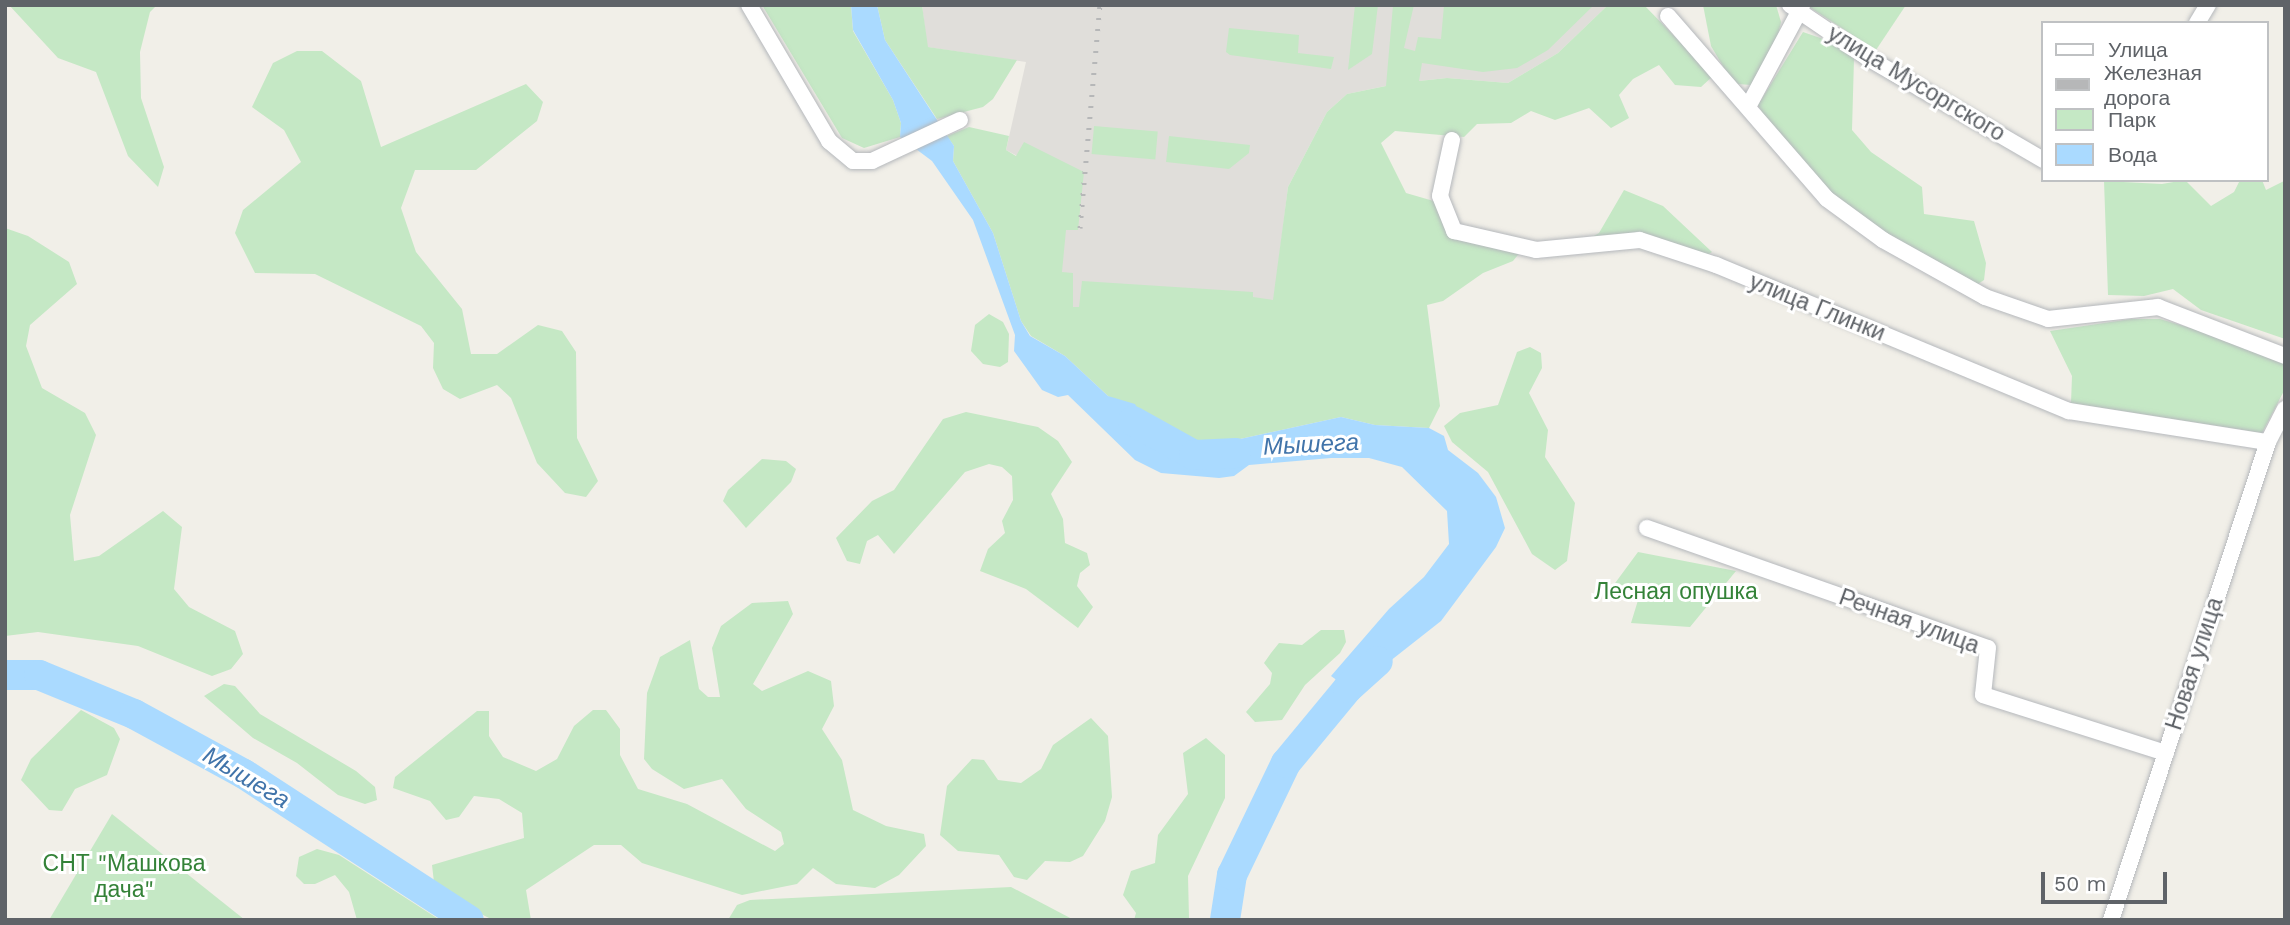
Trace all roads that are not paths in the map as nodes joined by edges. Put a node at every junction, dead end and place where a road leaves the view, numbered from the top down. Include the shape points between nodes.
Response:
1 (749, 5) edge
2 (2208, 5) edge
3 (1798, 9) edge
4 (1668, 16) dead end
5 (2198, 21) edge
6 (1749, 105) junction
7 (960, 120) dead end
8 (1452, 140) dead end
9 (2042, 159) edge
10 (2285, 356) edge
11 (2285, 410) edge
12 (2267, 442) junction
13 (1647, 528) dead end
14 (2166, 753) junction
15 (2111, 920) edge

1 - 7 street via 840,154 853,162 890,154
2 - 5 street
3 - 6 street
3 - 9 street, улица Мусоргского
4 - 6 street
6 - 10 street via 1827,199 1883,240 1985,298 2048,319 2158,307
8 - 12 street, улица Глинки via 1440,196 1454,231 1536,250 1640,240 1716,265 2069,411
11 - 12 street, Новая улица
12 - 14 street, Новая улица
13 - 14 street, Речная улица via 1988,648 1983,695
14 - 15 street, Новая улица

